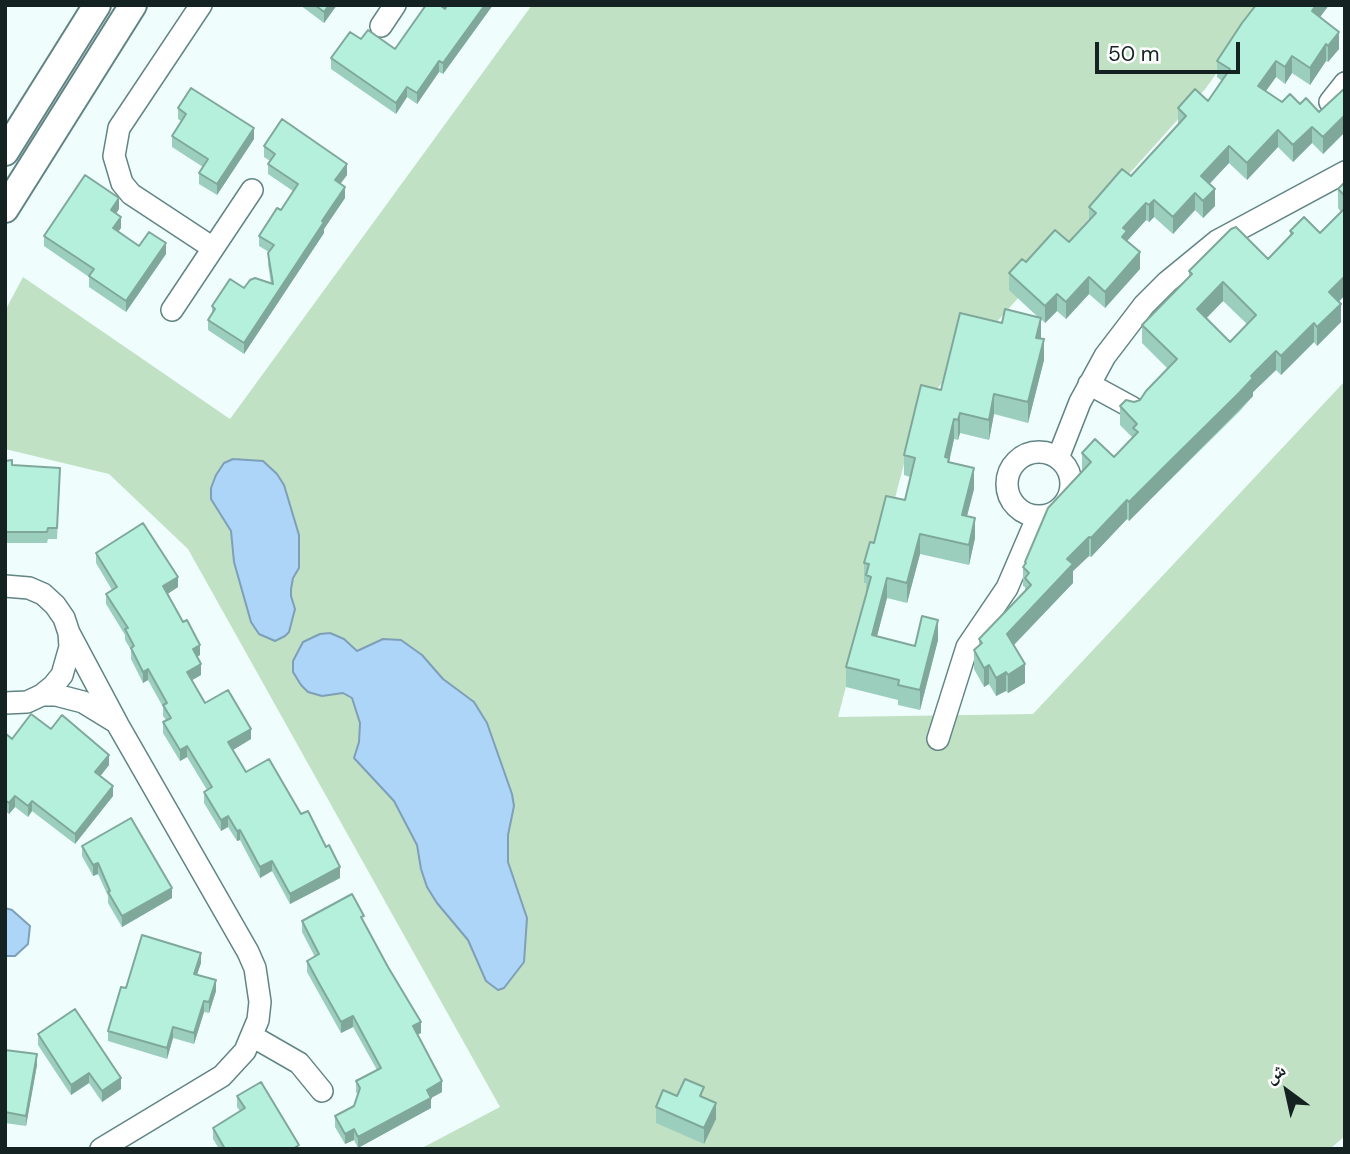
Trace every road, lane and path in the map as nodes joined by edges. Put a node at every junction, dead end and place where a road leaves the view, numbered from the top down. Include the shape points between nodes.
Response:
1 (97, 5) edge
2 (133, 5) edge
3 (201, 5) edge
4 (395, 5) edge
5 (381, 26) dead end
6 (1345, 83) edge
7 (1330, 102) edge
8 (5, 152) edge
9 (1345, 172) edge
10 (251, 190) dead end
11 (5, 209) edge
12 (213, 248) junction
13 (172, 310) dead end
14 (1088, 384) junction
15 (1133, 408) edge
16 (1058, 458) junction
17 (1038, 516) junction
18 (5, 586) edge
19 (69, 633) junction
20 (42, 695) junction
21 (5, 704) edge
22 (118, 724) junction
23 (938, 739) dead end
24 (252, 1036) junction
25 (322, 1091) dead end
26 (101, 1149) edge

1 - 8 street
2 - 11 street
3 - 12 street via 119,128 114,156 122,183 131,194
4 - 5 street
6 - 7 street
9 - 14 street via 1217,241 1191,260 1131,321
10 - 12 street
12 - 13 street
14 - 15 street
14 - 16 street
16 - 17 street via 1070,474 1069,494 1057,510
16 - 17 street via 1037,451 1010,468 1007,489 1011,500 1027,514
17 - 23 street via 1007,588 967,648
18 - 19 street via 43,594 64,618
19 - 20 street via 62,674
19 - 22 street
20 - 21 street
20 - 22 street via 83,702
22 - 24 street via 251,960 260,1002
24 - 25 street via 299,1063
24 - 26 street via 222,1076

